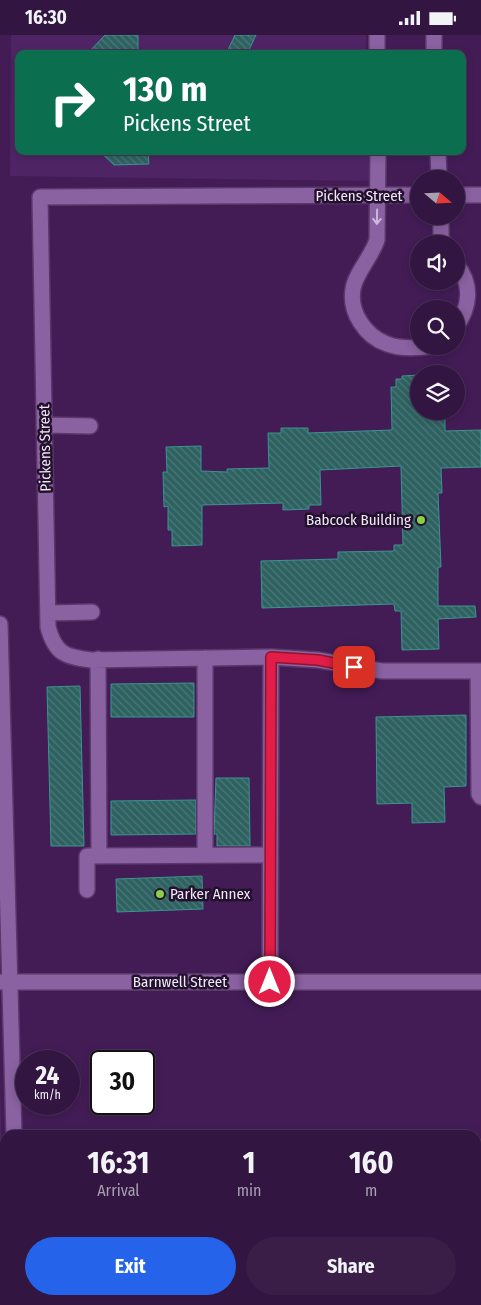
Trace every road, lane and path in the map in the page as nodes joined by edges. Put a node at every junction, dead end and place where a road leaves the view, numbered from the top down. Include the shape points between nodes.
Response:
1 (377, 35) edge
2 (434, 35) edge
3 (377, 50) edge
4 (434, 50) edge
5 (378, 155) edge
6 (438, 155) edge
7 (439, 170) edge
8 (378, 195) junction
9 (410, 195) edge
10 (465, 195) edge
11 (481, 195) edge
12 (465, 278) edge
13 (465, 311) edge
14 (410, 347) edge
15 (44, 425) junction
16 (90, 426) dead end
17 (92, 611) dead end
18 (48, 613) junction
19 (0, 624) edge
20 (271, 657) junction
21 (205, 658) junction
22 (98, 659) junction
23 (480, 671) edge
24 (481, 797) edge
25 (205, 855) junction
26 (270, 855) junction
27 (99, 856) junction
28 (87, 890) dead end
29 (5, 982) edge
30 (270, 982) junction
31 (481, 982) edge
32 (14, 1130) edge

1 - 3 street
2 - 4 street
5 - 8 street
6 - 7 street
8 - 9 street, Pickens Street
8 -> 14 street via 378,240 353,287 352,303 355,315 377,339 388,345
8 - 15 street, Pickens Street via 40,197
10 - 11 street
12 - 13 street via 469,291
15 - 16 street
15 - 18 street, Pickens Street
17 - 18 street
18 - 22 street, Pickens Street via 51,637 62,653
19 - 29 street
20 - 21 street, Pickens Street
20 - 23 street, Pickens Street via 318,660 382,671
20 - 26 street
21 - 22 street, Pickens Street
21 - 25 street
22 - 27 street
23 - 24 street
25 - 26 street
25 - 27 street
26 - 30 street
27 - 28 street via 87,856
29 - 30 street, Barnwell Street
29 - 32 street
30 - 31 street, Barnwell Street

